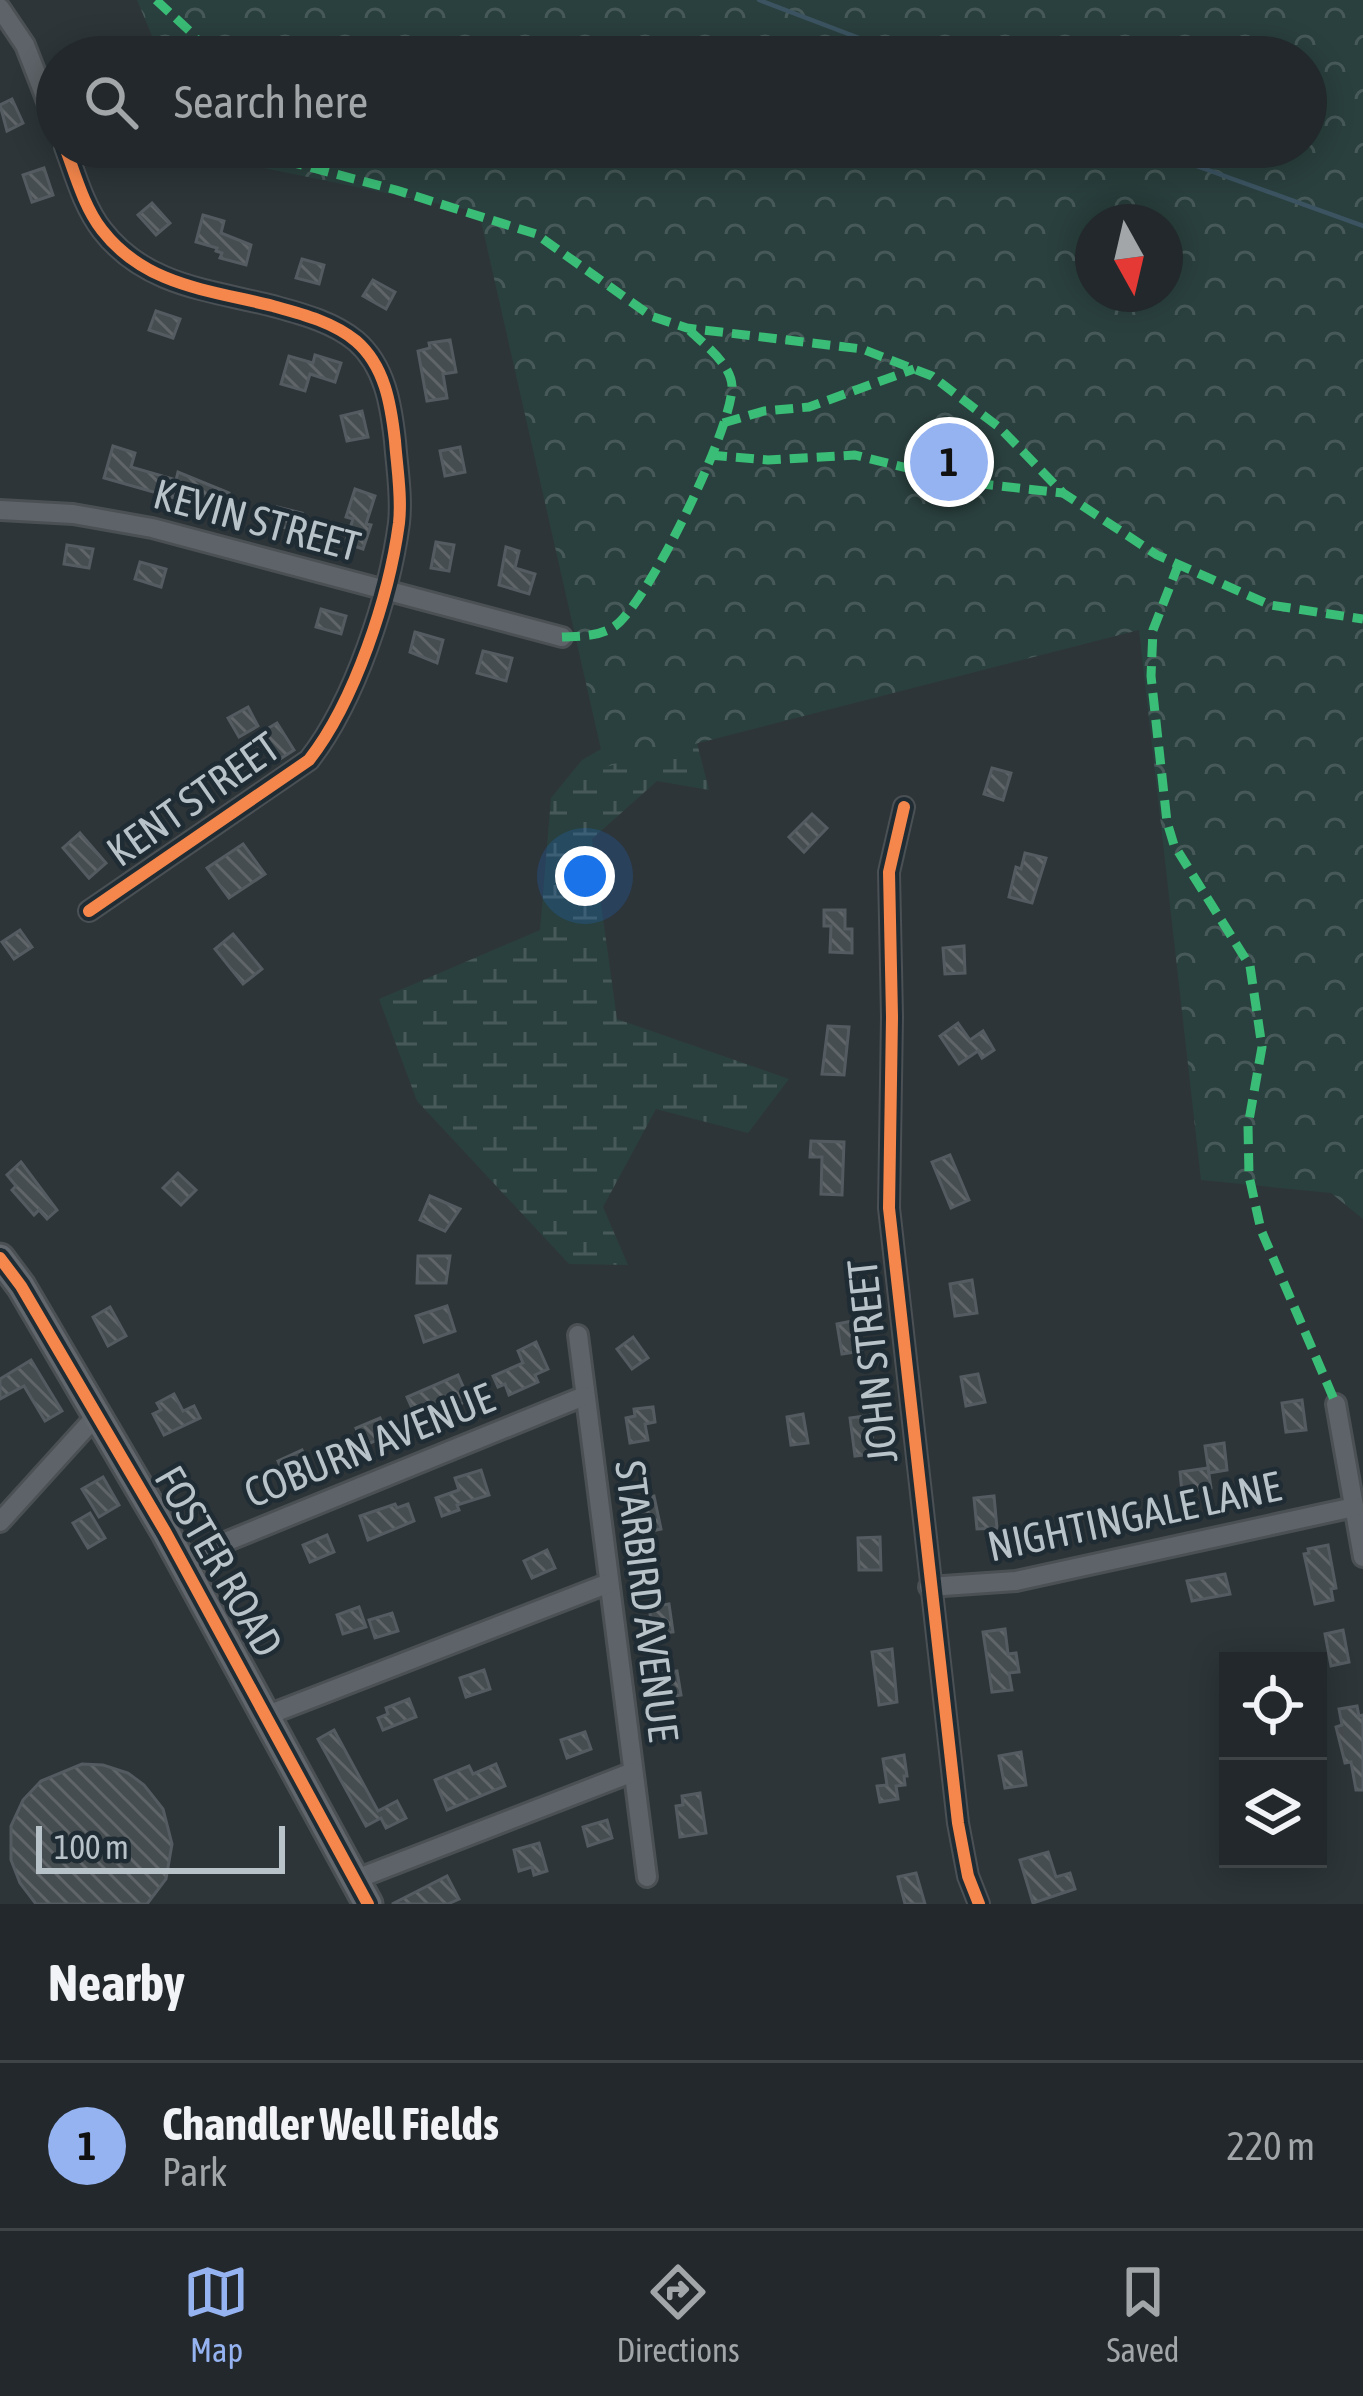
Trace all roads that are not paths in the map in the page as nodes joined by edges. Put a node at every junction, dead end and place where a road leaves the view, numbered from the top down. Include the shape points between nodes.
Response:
1 (0, 8) edge
2 (36, 73) edge
3 (74, 168) edge
4 (0, 510) edge
5 (384, 591) junction
6 (562, 637) dead end
7 (904, 808) dead end
8 (89, 910) dead end
9 (0, 1258) edge
10 (578, 1335) dead end
11 (584, 1396) junction
12 (1336, 1404) dead end
13 (97, 1415) junction
14 (1354, 1508) junction
15 (0, 1522) edge
16 (1363, 1557) edge
17 (182, 1560) junction
18 (608, 1582) junction
19 (929, 1587) junction
20 (268, 1715) junction
21 (633, 1772) junction
22 (646, 1877) dead end
23 (361, 1892) edge
24 (979, 1904) edge

1 - 2 street
3 - 5 street, KENT STREET via 99,228 141,268 330,324 375,362 400,494
4 - 5 street, KEVIN STREET via 104,518
5 - 6 street, KEVIN STREET
5 - 8 street, KENT STREET via 347,699 309,760
7 - 19 street, JOHN STREET via 890,872 889,1208
9 - 13 street, FOSTER ROAD
10 - 11 street, STARBIRD AVENUE
11 - 17 street, COBURN AVENUE
11 - 18 street, STARBIRD AVENUE
12 - 14 street
13 - 15 street
13 - 17 street, FOSTER ROAD
14 - 16 street
14 - 19 street, NIGHTINGALE LANE via 1016,1581
17 - 20 street, FOSTER ROAD
18 - 20 street
18 - 21 street, STARBIRD AVENUE
19 - 24 street, JOHN STREET via 963,1855
20 - 23 street, FOSTER ROAD
21 - 22 street, STARBIRD AVENUE
21 - 23 street

